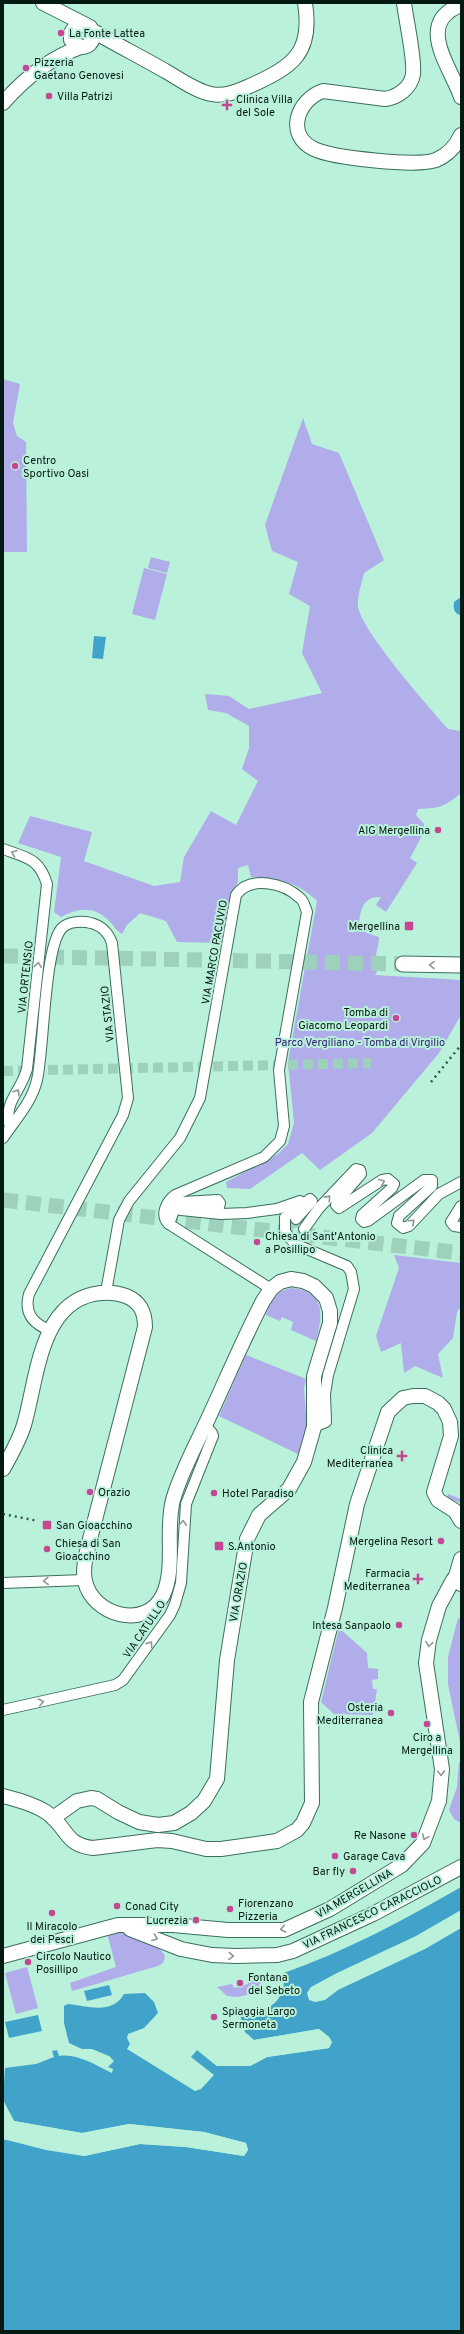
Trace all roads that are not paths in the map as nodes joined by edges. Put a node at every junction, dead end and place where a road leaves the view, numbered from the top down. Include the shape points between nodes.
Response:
1 (43, 3) edge
2 (306, 3) edge
3 (404, 3) edge
4 (461, 5) edge
5 (82, 35) junction
6 (461, 96) edge
7 (3, 103) edge
8 (461, 135) edge
9 (3, 849) edge
10 (404, 964) tunnel mouth
11 (461, 966) edge
12 (10, 1128) junction
13 (3, 1138) edge
14 (461, 1182) edge
15 (310, 1199) junction
16 (461, 1206) edge
17 (296, 1219) dead end
18 (169, 1224) junction
19 (461, 1227) edge
20 (304, 1229) dead end
21 (271, 1289) junction
22 (106, 1292) junction
23 (49, 1330) junction
24 (205, 1425) junction
25 (314, 1427) junction
26 (3, 1469) edge
27 (459, 1514) edge
28 (461, 1559) edge
29 (84, 1580) junction
30 (460, 1581) edge
31 (3, 1583) edge
32 (3, 1710) edge
33 (3, 1796) edge
34 (53, 1818) junction
35 (461, 1868) edge
36 (118, 1926) junction
37 (186, 1926) junction
38 (193, 1951) junction
39 (3, 1956) edge

1 - 5 street via 66,15
2 - 5 street via 308,29 294,60 275,74 222,96 197,89 113,42
3 - 8 street via 413,74 404,91 393,98 385,99 323,91 315,94 302,106 298,116 302,138 314,149 332,153 423,163 441,157 451,150
4 - 6 street via 449,11 443,18 438,26 436,38
5 - 7 street via 62,55 34,72
12 -> 9 street, VIA ORTENSIO via 7,1111 27,1069 47,884 43,871 33,860
11 -> 10 main road
12 - 13 street, VIA STAZIO
12 - 23 street, VIA STAZIO via 29,1100 37,1080 51,960 57,937 62,928 75,922 95,924 109,934 112,943 128,1098 123,1114 29,1294 29,1315 37,1325
20 -> 14 street via 319,1208 356,1169 360,1170 361,1174 337,1202 336,1206 339,1208 384,1179 394,1184 391,1190 362,1215 361,1219 364,1222 424,1180 432,1180 432,1186 399,1216 397,1223 403,1228 409,1226 439,1194
15 - 17 street via 312,1203
15 - 18 street via 272,1210 221,1214 182,1210 187,1206 219,1207 218,1200 182,1202 176,1205
15 - 25 street via 284,1218 285,1232 291,1240 347,1266 354,1285 328,1375 325,1394 327,1420 324,1424
16 - 19 street via 451,1222 454,1226
18 - 21 street
18 - 22 street, VIA MARCO PACUVIO via 164,1216 171,1198 264,1157 277,1146 283,1133 279,1070 307,912 302,899 291,891 258,883 246,885 236,895 200,1098 180,1138 129,1201 119,1220
21 - 24 street
21 - 25 street, VIA ORAZIO via 286,1280 303,1281 319,1289 329,1304 330,1323 314,1376
22 - 23 street via 79,1298 71,1303 60,1312
22 - 29 street via 134,1300 144,1313 145,1327 90,1539
23 - 26 street via 24,1426 17,1445
24 - 29 street via 173,1501 167,1582 159,1602 142,1614 114,1614 97,1603
32 -> 24 street, VIA CATULLO via 115,1685 123,1680 170,1615 181,1583 186,1504 213,1436
25 - 34 street, VIA ORAZIO via 310,1448 295,1480 284,1494 259,1515 249,1533 228,1660 217,1779 204,1801 174,1823 139,1822 91,1798 77,1801
27 - 34 street via 438,1500 434,1492 451,1436 446,1413 438,1403 425,1396 403,1398 388,1412 357,1504 335,1608 311,1702 312,1803 297,1830 277,1841 221,1849 206,1849 157,1840 93,1848 70,1841
28 - 30 street, VIA MERGELLINA via 456,1572
29 -> 31 street
30 -> 37 street, VIA MERGELLINA via 452,1580 441,1600 429,1640 426,1663 438,1732 442,1784 437,1810 423,1844 402,1865 378,1881 330,1909 284,1930 228,1930
33 - 34 street via 28,1803
38 -> 35 street, VIA FRANCESCO CARACCIOLO via 235,1956 277,1955 293,1951 373,1914
36 - 37 street, VIA MERGELLINA
36 -> 38 street, VIA FRANCESCO CARACCIOLO
36 - 39 street, VIA MERGELLINA
37 - 38 street via 178,1937 184,1946

